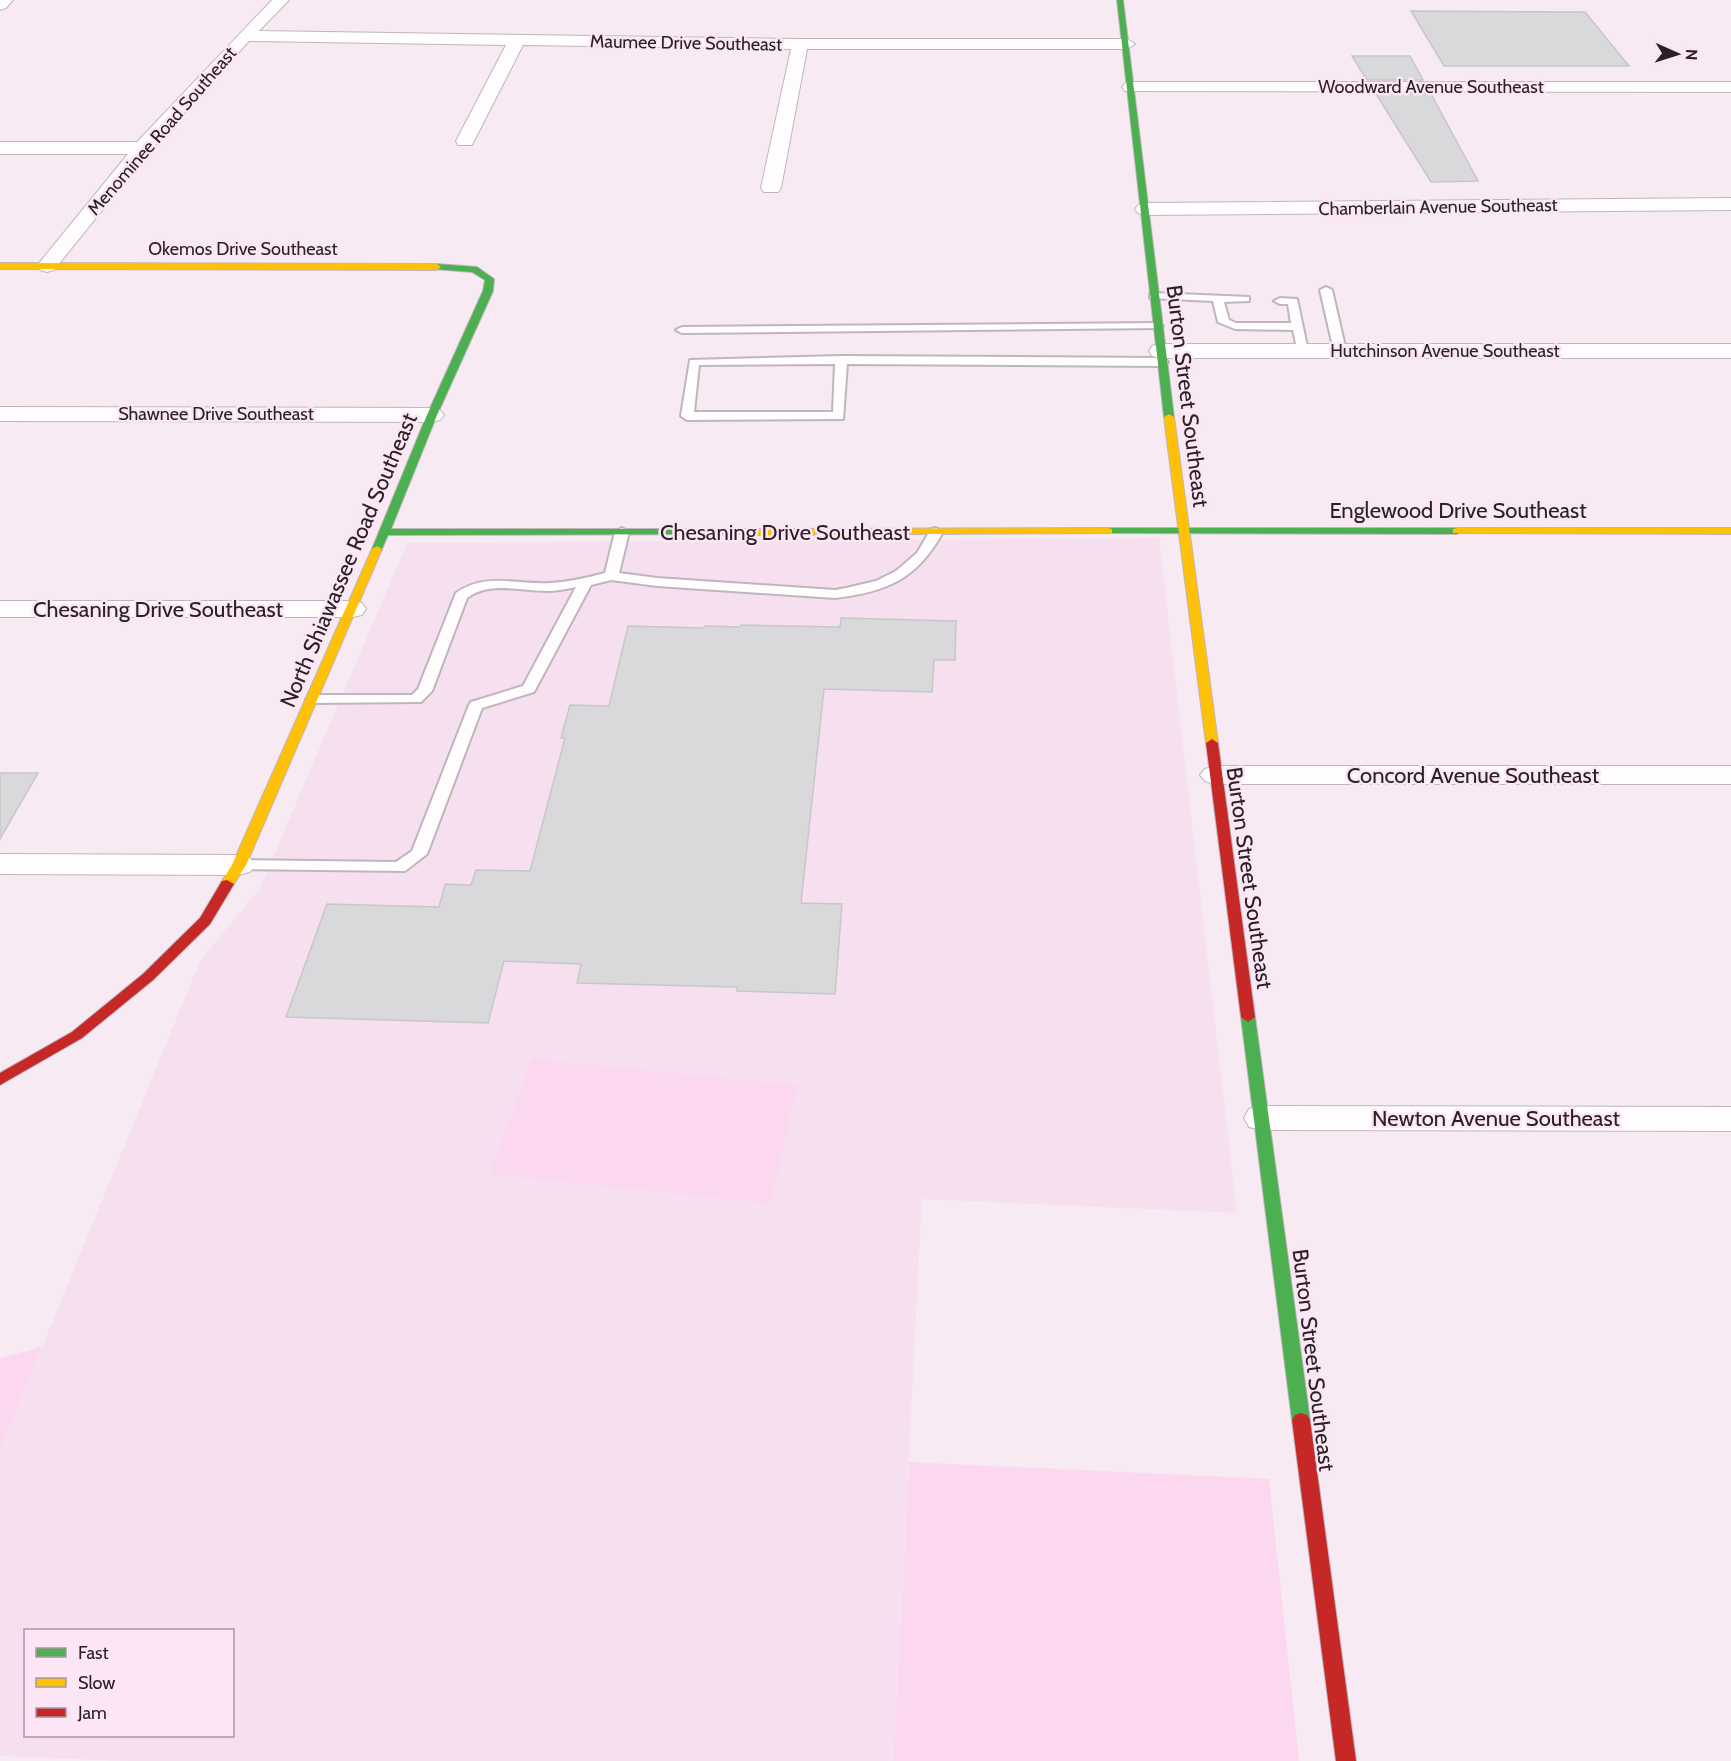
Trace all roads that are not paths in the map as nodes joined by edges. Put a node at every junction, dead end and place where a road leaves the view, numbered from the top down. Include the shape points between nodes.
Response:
1 (5, 0) edge
2 (280, 0) edge
3 (1120, 0) edge
4 (0, 5) edge
5 (245, 36) junction
6 (517, 40) junction
7 (800, 44) junction
8 (1127, 44) junction
9 (1131, 87) junction
10 (1731, 87) edge
11 (465, 141) dead end
12 (0, 148) edge
13 (142, 148) junction
14 (771, 188) dead end
15 (1731, 204) edge
16 (1145, 209) junction
17 (0, 266) edge
18 (48, 266) junction
19 (485, 272) joint
20 (1326, 290) dead end
21 (1154, 296) junction
22 (1218, 299) junction
23 (1245, 299) dead end
24 (1280, 301) dead end
25 (1157, 326) junction
26 (1298, 327) junction
27 (682, 330) dead end
28 (1302, 351) junction
29 (1340, 351) junction
30 (1731, 351) edge
31 (1161, 356) junction
32 (841, 360) junction
33 (0, 414) edge
34 (432, 415) junction
35 (1185, 531) junction
36 (1731, 531) edge
37 (385, 532) junction
38 (622, 532) junction
39 (936, 532) junction
40 (611, 576) junction
41 (586, 582) junction
42 (0, 609) edge
43 (353, 609) junction
44 (313, 699) junction
45 (1215, 775) junction
46 (1731, 775) edge
47 (0, 864) edge
48 (239, 865) junction
49 (0, 1080) edge
50 (1262, 1118) junction
51 (1731, 1119) edge
52 (1346, 1761) edge

1 - 4 street
2 - 5 street, Menominee Road Southeast
3 - 8 street, Burton Street Southeast
5 - 6 street, Maumee Drive Southeast
5 - 13 street, Menominee Road Southeast
6 - 7 street, Maumee Drive Southeast
6 - 11 street
7 - 8 street, Maumee Drive Southeast
7 - 14 street
8 - 9 street, Burton Street Southeast
9 - 10 street, Woodward Avenue Southeast
9 - 16 street, Burton Street Southeast
12 - 13 street
13 - 18 street, Menominee Road Southeast
15 - 16 street, Chamberlain Avenue Southeast
16 - 21 street, Burton Street Southeast
17 - 18 street, Okemos Drive Southeast
18 - 19 street, Okemos Drive Southeast via 456,267
19 - 34 street, North Shiawassee Road Southeast via 490,279 488,291
20 - 29 lane
21 - 22 lane
21 - 25 street, Burton Street Southeast
22 - 23 lane
22 - 26 lane via 1224,322 1235,326
24 - 26 lane via 1293,301
25 - 27 lane
25 - 31 street, Burton Street Southeast
26 - 28 lane
28 - 29 street, Hutchinson Avenue Southeast
28 - 31 street, Hutchinson Avenue Southeast
29 - 30 street, Hutchinson Avenue Southeast
31 - 32 lane
31 - 35 street, Burton Street Southeast
32 - 32 lane via 839,416 687,416 694,362
33 - 34 street, Shawnee Drive Southeast
34 - 37 street, North Shiawassee Road Southeast
35 - 36 street, Englewood Drive Southeast
35 - 39 street, Chesaning Drive Southeast
35 - 45 street, Burton Street Southeast
37 - 38 street, Chesaning Drive Southeast
37 - 43 street, North Shiawassee Road Southeast
38 - 39 street, Chesaning Drive Southeast
38 - 40 lane
39 - 40 lane via 919,559 898,576 854,592 768,590
40 - 41 lane
41 - 44 lane via 549,587 473,587 461,597 425,691 416,699
41 - 48 lane via 529,689 476,705 419,854 399,867
42 - 43 street, Chesaning Drive Southeast
43 - 44 street, North Shiawassee Road Southeast
44 - 48 street, North Shiawassee Road Southeast
45 - 46 street, Concord Avenue Southeast
45 - 50 street, Burton Street Southeast
47 - 48 street
48 - 49 street, North Shiawassee Road Southeast via 205,921 148,977 76,1035
50 - 51 street, Newton Avenue Southeast
50 - 52 street, Burton Street Southeast

